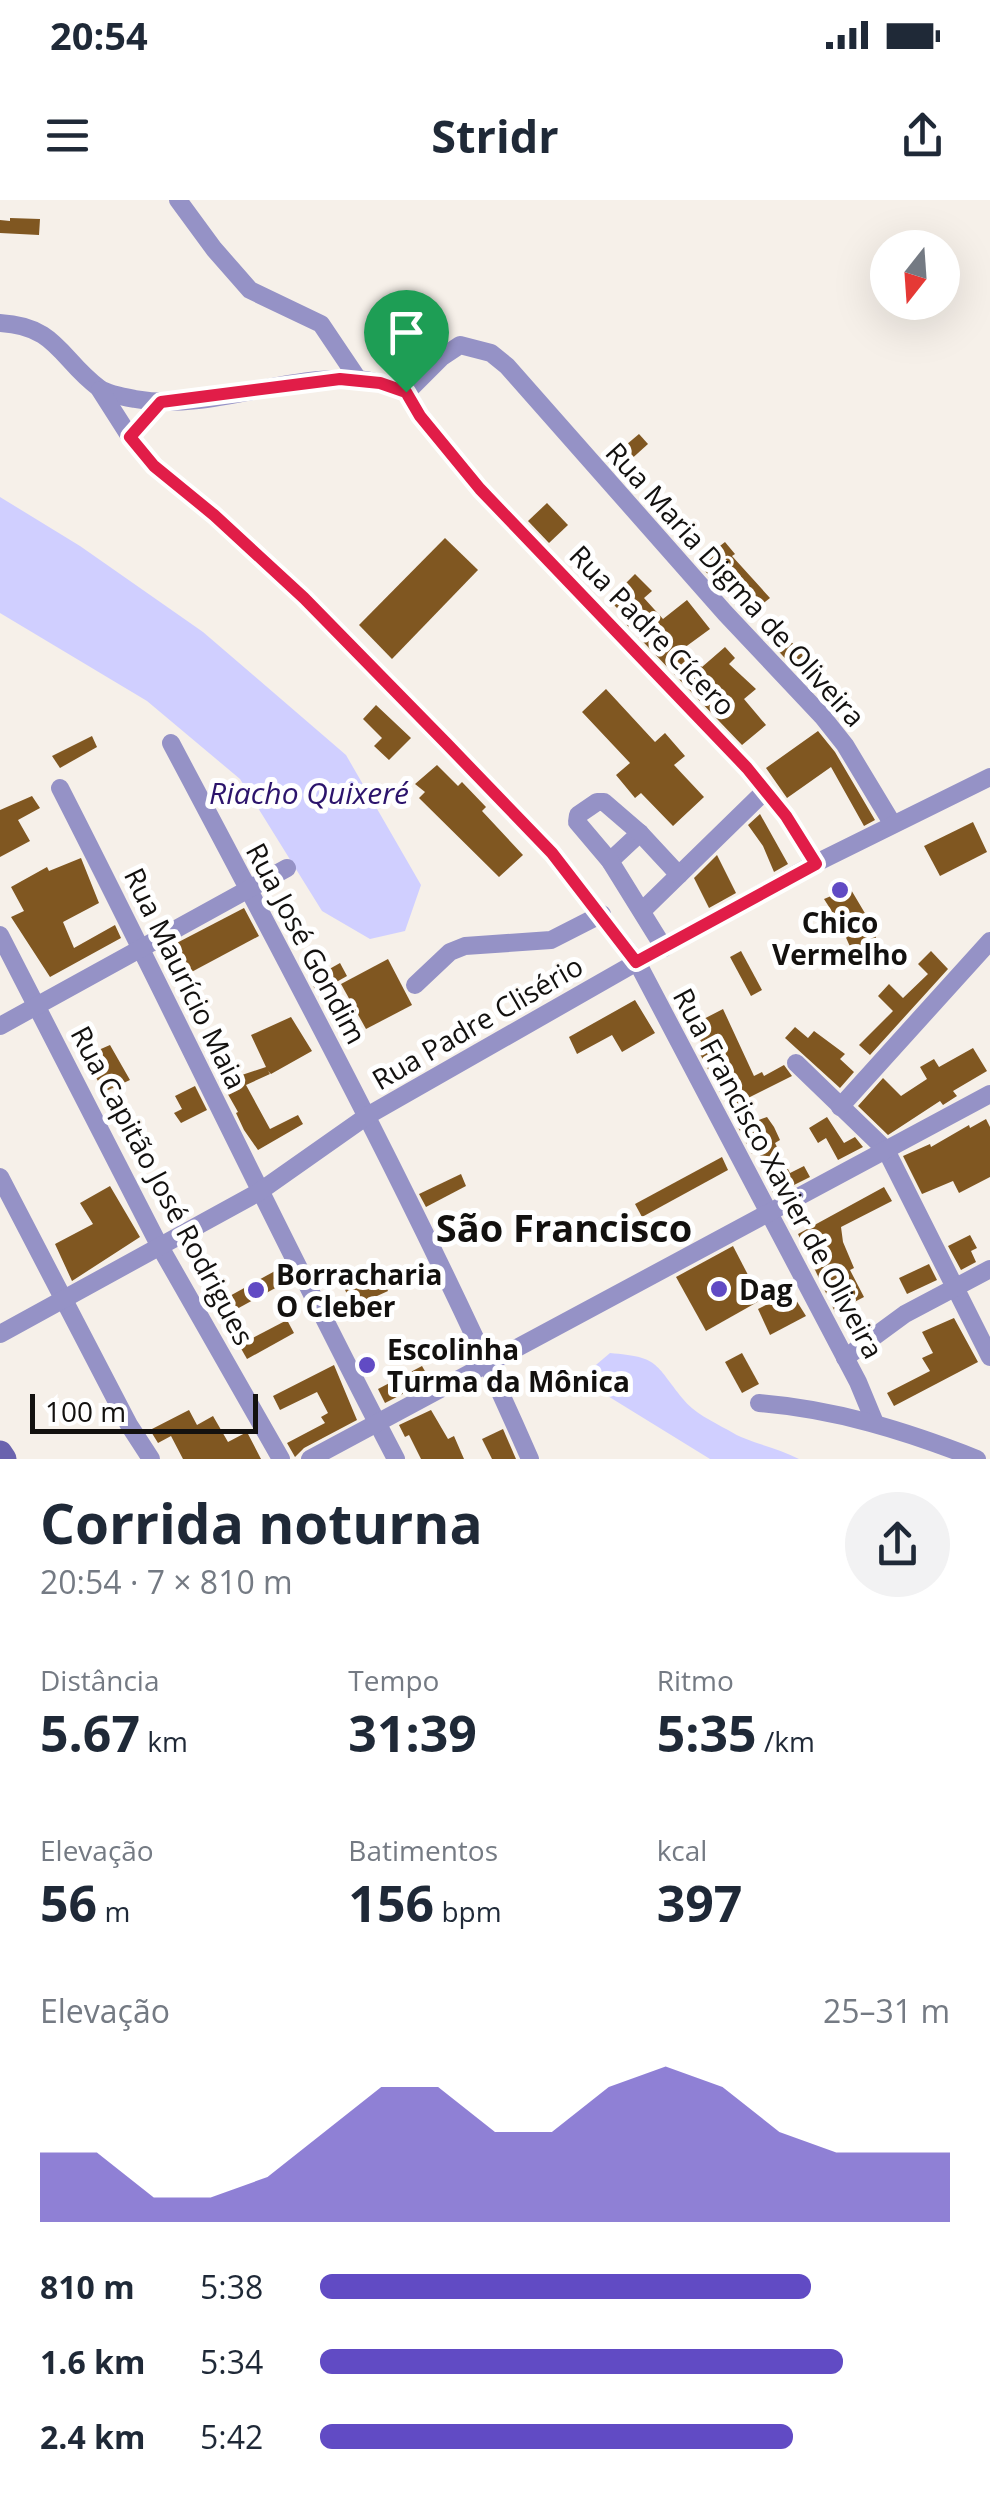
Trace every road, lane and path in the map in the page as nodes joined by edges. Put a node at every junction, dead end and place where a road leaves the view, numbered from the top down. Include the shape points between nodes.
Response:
1 (178, 200) edge
2 (0, 323) edge
3 (358, 379) junction
4 (100, 390) junction
5 (406, 392) junction
6 (161, 402) junction
7 (130, 437) junction
8 (171, 743) dead end
9 (990, 777) edge
10 (60, 788) dead end
11 (766, 790) junction
12 (892, 823) junction
13 (640, 833) junction
14 (610, 861) junction
15 (816, 864) junction
16 (287, 868) dead end
17 (679, 875) junction
18 (248, 889) junction
19 (642, 912) junction
20 (602, 914) junction
21 (0, 935) edge
22 (990, 940) edge
23 (142, 948) junction
24 (664, 948) junction
25 (636, 962) junction
26 (415, 985) dead end
27 (37, 1005) junction
28 (0, 1026) edge
29 (796, 1064) dead end
30 (990, 1094) edge
31 (840, 1107) junction
32 (366, 1116) junction
33 (886, 1150) junction
34 (0, 1176) edge
35 (260, 1192) junction
36 (768, 1211) junction
37 (159, 1245) junction
38 (990, 1269) edge
39 (954, 1286) junction
40 (64, 1297) junction
41 (0, 1334) edge
42 (990, 1356) edge
43 (845, 1358) junction
44 (488, 1362) junction
45 (759, 1403) dead end
46 (376, 1421) junction
47 (875, 1424) junction
48 (151, 1459) edge
49 (281, 1459) edge
50 (310, 1459) edge
51 (396, 1459) edge
52 (530, 1459) edge
53 (977, 1459) edge

1 - 3 street via 250,290 320,324
2 - 4 street, Rua Francisco Xavier de Oliveira via 42,334
3 - 5 street
3 - 6 street
4 - 6 street
4 - 7 street, Rua Francisco Xavier de Oliveira
5 - 11 street, Rua Padre Cícero via 480,489
5 - 12 street, Rua Maria Digma de Oliveira via 460,345 507,366 822,716
6 - 7 street
7 - 20 street, Rua Francisco Xavier de Oliveira via 304,598 552,853
8 - 18 street, Rua José Gondim
9 - 12 street, Rua Padre Clisério
10 - 23 street, Rua Maurício Maia
11 - 15 street, Rua Padre Cícero
11 - 17 street
12 - 15 street, Rua Padre Clisério
13 - 14 street
13 - 14 street via 604,802 578,815
13 - 17 street
14 - 19 street
15 - 24 street, Rua Padre Clisério
16 - 18 street
17 - 19 street
18 - 23 street
18 - 32 street, Rua José Gondim
19 - 24 street
20 - 25 street, Rua Francisco Xavier de Oliveira
20 - 26 street via 551,940 465,946
21 - 27 street, Rua Capitão José Rodrigues
22 - 31 street
23 - 27 street
23 - 35 street, Rua Maurício Maia
24 - 25 street, Rua Padre Clisério
25 - 32 street, Rua Padre Clisério
25 - 36 street, Rua Francisco Xavier de Oliveira
27 - 28 street
27 - 37 street, Rua Capitão José Rodrigues
29 - 31 street
30 - 33 street
31 - 33 street
32 - 35 street, Rua Padre Clisério
32 - 44 street, Rua José Gondim
33 - 36 street
33 - 39 street
34 - 40 street
35 - 37 street, Rua Padre Clisério
35 - 46 street, Rua Maurício Maia
36 - 43 street, Rua Francisco Xavier de Oliveira
36 - 44 street
37 - 40 street, Rua Padre Clisério
37 - 49 street, Rua Capitão José Rodrigues
38 - 39 street
39 - 42 street
39 - 43 street
40 - 41 street, Rua Padre Clisério
40 - 48 street
43 - 47 street, Rua Francisco Xavier de Oliveira
44 - 46 street
44 - 52 street, Rua José Gondim
45 - 47 street
46 - 50 street
46 - 51 street, Rua Maurício Maia
47 - 53 street

